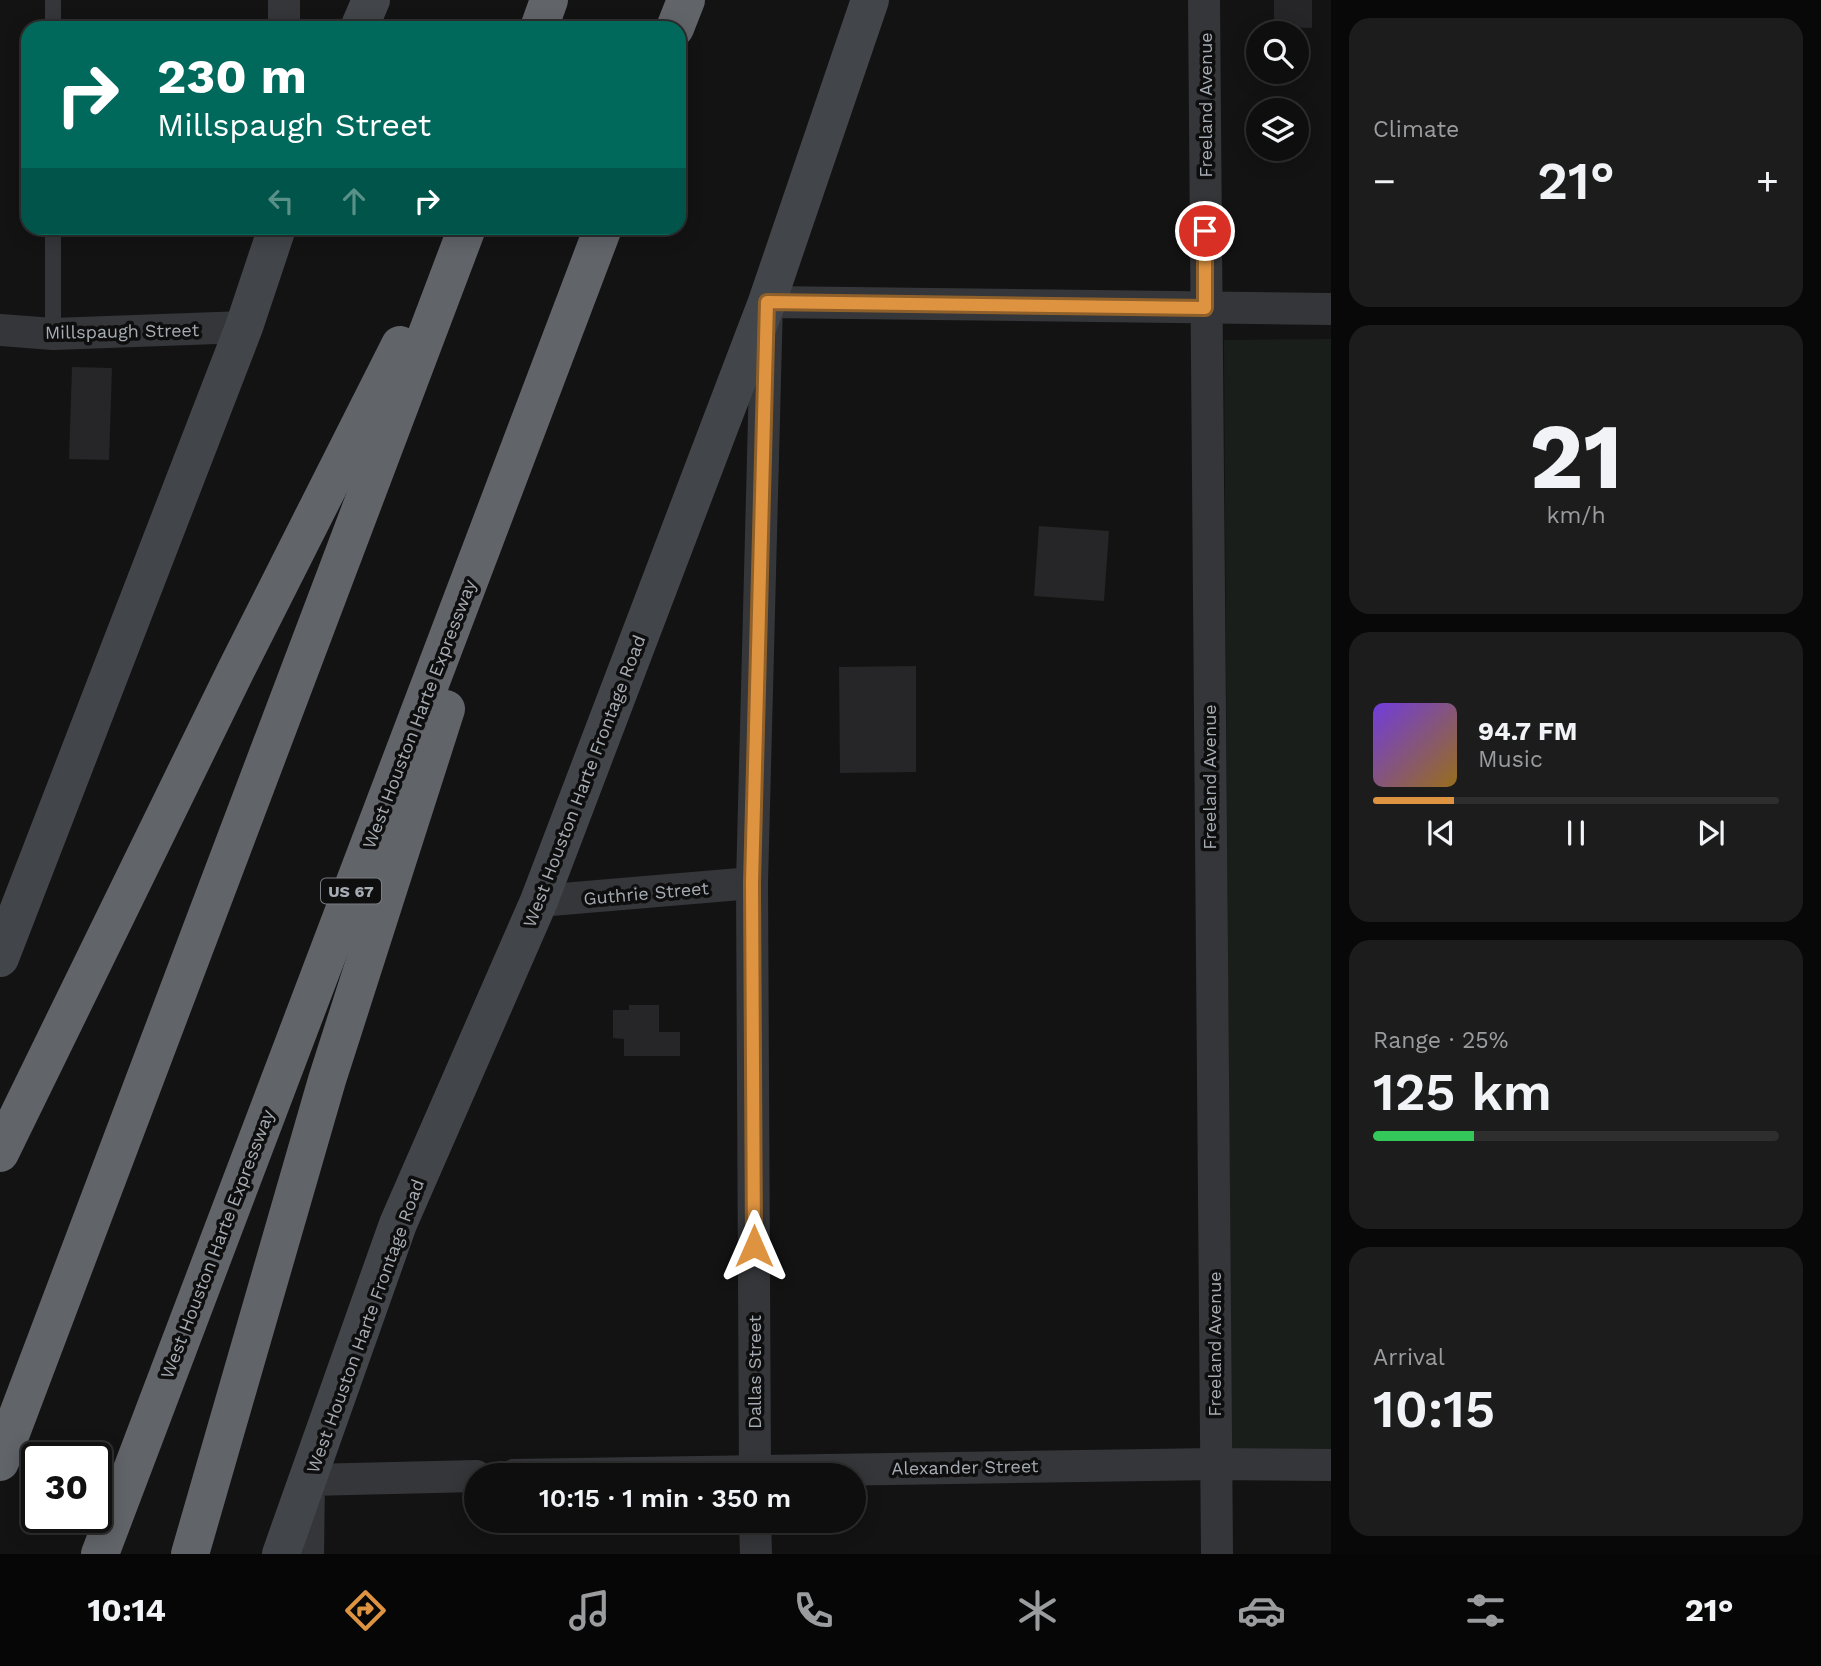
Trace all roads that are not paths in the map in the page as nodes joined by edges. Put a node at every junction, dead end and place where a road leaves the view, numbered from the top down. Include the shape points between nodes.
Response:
1 (53, 0) edge
2 (284, 0) edge
3 (371, 0) edge
4 (549, 0) edge
5 (686, 0) edge
6 (870, 0) edge
7 (1204, 0) edge
8 (53, 21) edge
9 (284, 21) edge
10 (362, 21) edge
11 (542, 21) edge
12 (678, 21) edge
13 (53, 235) edge
14 (275, 235) edge
15 (455, 235) edge
16 (464, 235) edge
17 (600, 235) edge
18 (580, 291) junction
19 (767, 302) junction
20 (1205, 308) junction
21 (1331, 309) edge
22 (244, 327) junction
23 (0, 330) edge
24 (53, 334) junction
25 (752, 883) junction
26 (540, 901) junction
27 (9, 908) edge
28 (0, 958) edge
29 (0, 1153) edge
30 (0, 1462) edge
31 (755, 1463) edge
32 (1215, 1464) junction
33 (1331, 1465) edge
34 (866, 1471) edge
35 (464, 1476) edge
36 (309, 1480) junction
37 (755, 1533) edge
38 (100, 1554) edge
39 (190, 1554) edge
40 (281, 1554) edge
41 (308, 1554) edge
42 (756, 1554) edge
43 (1217, 1554) edge

1 - 8 lane
2 - 9 street
3 - 10 main road
4 - 11 highway
5 - 12 highway
6 - 19 main road, West Houston Harte Frontage Road
7 - 20 street, Freeland Avenue
13 - 24 lane
14 - 22 main road
15 - 29 highway
16 - 30 highway
17 - 18 highway, West Houston Harte Expressway / US 67
18 - 38 highway, West Houston Harte Expressway / US 67
18 - 39 highway via 327,1080
19 - 20 street
19 - 25 street, Dallas Street
19 - 26 main road, West Houston Harte Frontage Road
20 - 21 street
20 - 32 street, Freeland Avenue
22 - 24 street, Millspaugh Street
22 - 27 main road via 99,707
23 - 24 street, Millspaugh Street
25 - 26 street, Guthrie Street
25 - 31 street, Dallas Street
26 - 36 main road, West Houston Harte Frontage Road via 398,1224
27 - 28 main road
32 - 33 street, Alexander Street
32 - 34 street, Alexander Street
32 - 43 street, Freeland Avenue
35 - 36 street
36 - 40 main road, West Houston Harte Frontage Road
36 - 41 street
37 - 42 street

